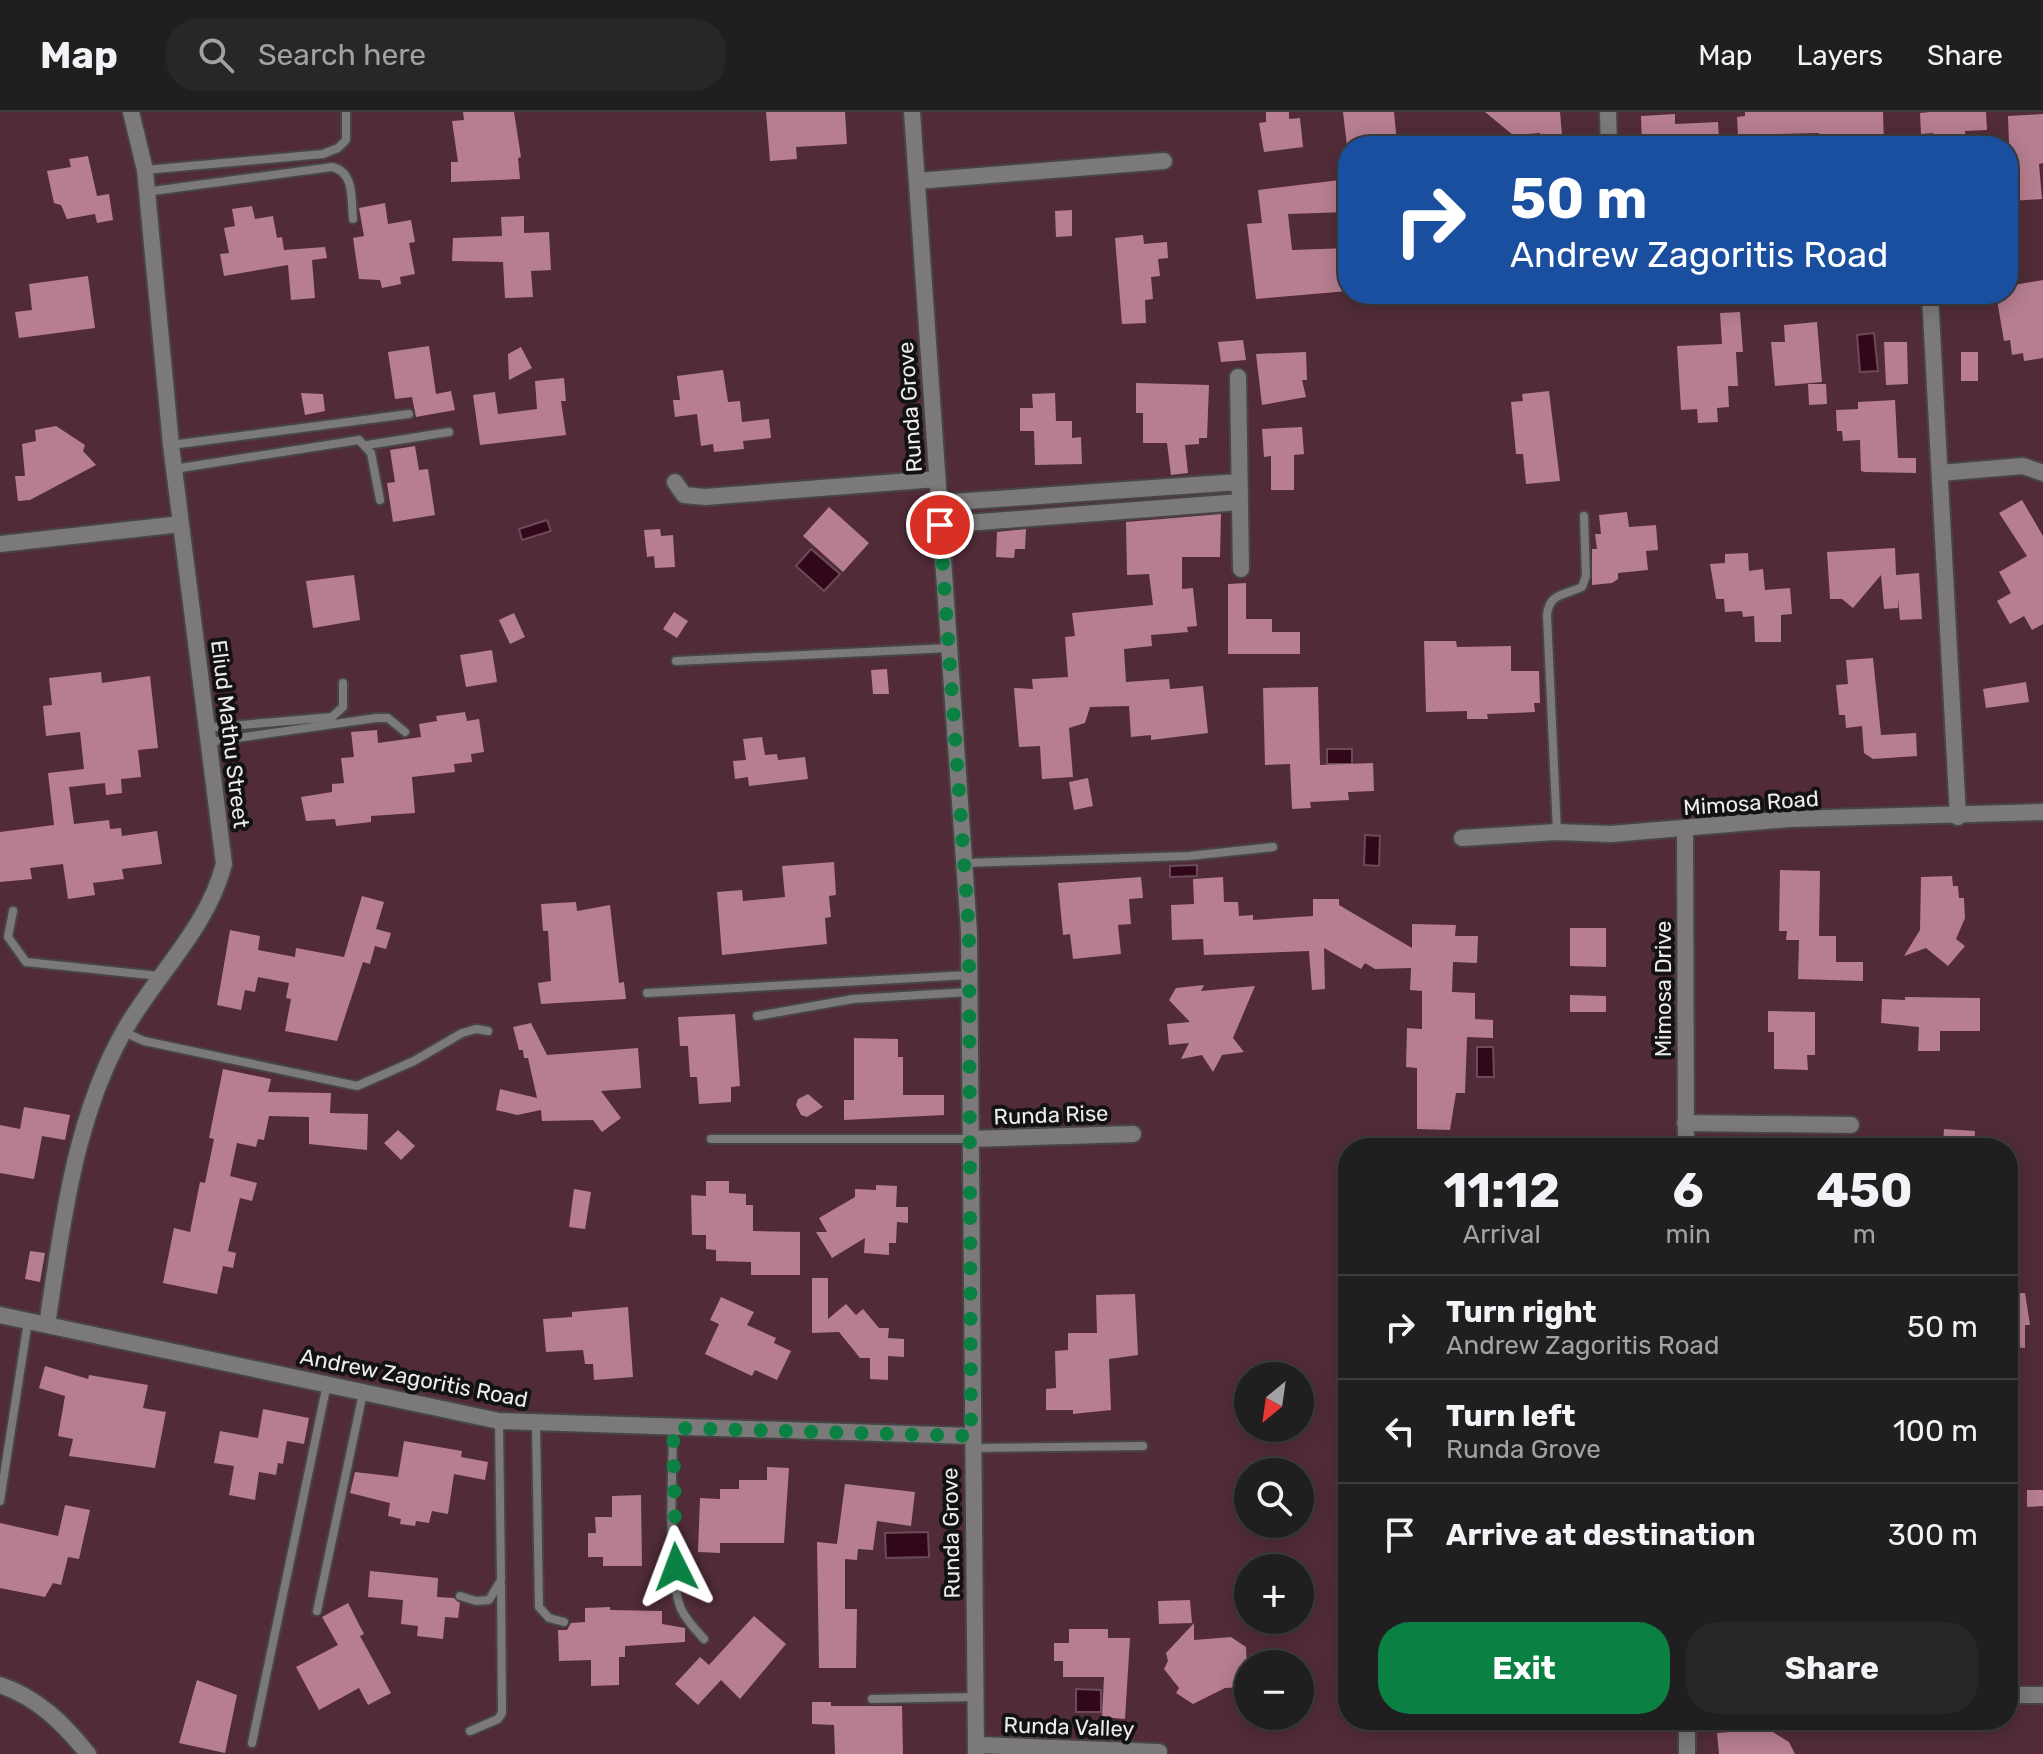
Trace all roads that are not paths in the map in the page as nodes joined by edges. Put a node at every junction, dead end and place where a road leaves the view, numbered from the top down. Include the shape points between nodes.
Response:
1 (131, 112) edge
2 (346, 112) edge
3 (912, 112) edge
4 (1608, 112) edge
5 (1609, 136) edge
6 (1164, 161) dead end
7 (145, 170) junction
8 (917, 181) junction
9 (145, 192) junction
10 (353, 219) dead end
11 (1931, 304) edge
12 (1238, 377) dead end
13 (409, 414) dead end
14 (449, 432) dead end
15 (171, 445) junction
16 (367, 445) junction
17 (174, 469) junction
18 (1940, 473) junction
19 (2043, 473) edge
20 (937, 479) junction
21 (675, 482) dead end
22 (1239, 482) junction
23 (380, 500) dead end
24 (1240, 502) junction
25 (939, 503) junction
26 (1584, 516) dead end
27 (181, 524) junction
28 (940, 525) junction
29 (0, 544) edge
30 (1241, 569) dead end
31 (949, 648) junction
32 (676, 661) dead end
33 (343, 683) dead end
34 (405, 732) dead end
35 (208, 735) junction
36 (2043, 812) edge
37 (1958, 817) junction
38 (1685, 830) junction
39 (1557, 832) junction
40 (1462, 838) dead end
41 (1273, 847) dead end
42 (964, 863) junction
43 (13, 911) dead end
44 (969, 975) junction
45 (160, 976) junction
46 (969, 992) junction
47 (647, 993) dead end
48 (757, 1016) dead end
49 (488, 1031) dead end
50 (124, 1032) junction
51 (1685, 1123) junction
52 (1851, 1125) dead end
53 (1133, 1134) dead end
54 (1686, 1138) edge
55 (711, 1139) dead end
56 (970, 1139) junction
57 (0, 1315) edge
58 (28, 1321) junction
59 (47, 1325) junction
60 (327, 1384) junction
61 (363, 1391) junction
62 (499, 1421) junction
63 (536, 1424) junction
64 (673, 1428) junction
65 (971, 1442) junction
66 (1143, 1446) dead end
67 (0, 1501) edge
68 (501, 1580) junction
69 (460, 1596) dead end
70 (317, 1611) dead end
71 (564, 1622) dead end
72 (704, 1639) dead end
73 (0, 1685) edge
74 (2018, 1695) edge
75 (2043, 1695) edge
76 (977, 1697) junction
77 (872, 1699) dead end
78 (1687, 1730) edge
79 (470, 1731) dead end
80 (252, 1743) dead end
81 (977, 1750) edge
82 (1159, 1752) edge
83 (88, 1754) edge
84 (1687, 1754) edge

1 - 7 street, Eliud Mathu Street
2 - 7 lane via 346,140 323,154
3 - 8 street, Runda Grove
4 - 5 street
6 - 8 street
7 - 9 street, Eliud Mathu Street
8 - 20 street, Runda Grove
9 - 10 lane via 332,167 349,178
9 - 15 street, Eliud Mathu Street
11 - 18 street
12 - 22 street
13 - 15 lane
14 - 16 lane
15 - 17 street, Eliud Mathu Street
16 - 17 lane via 348,440
16 - 23 lane
17 - 27 street, Eliud Mathu Street
18 - 19 street via 2023,466
18 - 37 street
20 - 21 street via 705,497 684,495
20 - 25 street, Runda Grove
22 - 24 street
22 - 25 street
24 - 28 street
24 - 30 street
25 - 28 street, Runda Grove
26 - 39 lane via 1582,587 1554,597 1547,615
27 - 29 street
27 - 35 street, Eliud Mathu Street
28 - 31 street, Runda Grove
31 - 32 lane
31 - 42 street, Runda Grove
33 - 35 lane via 343,707 332,717
34 - 35 lane via 388,718 376,718
35 - 45 street, Eliud Mathu Street via 224,864 216,896
36 - 37 street, Mimosa Road
37 - 38 street, Mimosa Road via 1790,819
38 - 39 street, Mimosa Road
38 - 51 street, Mimosa Drive
39 - 40 street, Mimosa Road
41 - 42 lane via 1189,856
42 - 44 street, Runda Grove
43 - 45 lane via 8,937 26,962
44 - 46 street, Runda Grove
44 - 47 lane
45 - 50 street, Eliud Mathu Street
46 - 48 lane via 853,999
46 - 56 street, Runda Grove
49 - 50 lane via 462,1033 357,1086 144,1041
50 - 59 street, Eliud Mathu Street via 91,1099
51 - 52 street
51 - 54 street, Mimosa Drive
53 - 56 street, Runda Rise
55 - 56 lane
56 - 65 street, Runda Grove
57 - 58 street, Andrew Zagoritis Road
58 - 59 street, Andrew Zagoritis Road
58 - 67 lane
59 - 60 street, Andrew Zagoritis Road
60 - 61 street, Andrew Zagoritis Road
60 - 80 lane
61 - 62 street, Andrew Zagoritis Road
61 - 70 lane
62 - 63 street, Andrew Zagoritis Road
62 - 68 lane
63 - 64 street, Andrew Zagoritis Road
63 - 71 lane via 539,1607 549,1618
64 - 65 street, Andrew Zagoritis Road
64 - 72 lane via 677,1596 682,1612
65 - 66 lane
65 - 76 street, Runda Grove
68 - 69 lane via 489,1600
68 - 79 lane via 502,1713
73 - 83 street via 21,1692 56,1718
74 - 75 street
76 - 77 lane
76 - 81 street, Runda Grove
78 - 84 street
81 - 82 street, Runda Valley

